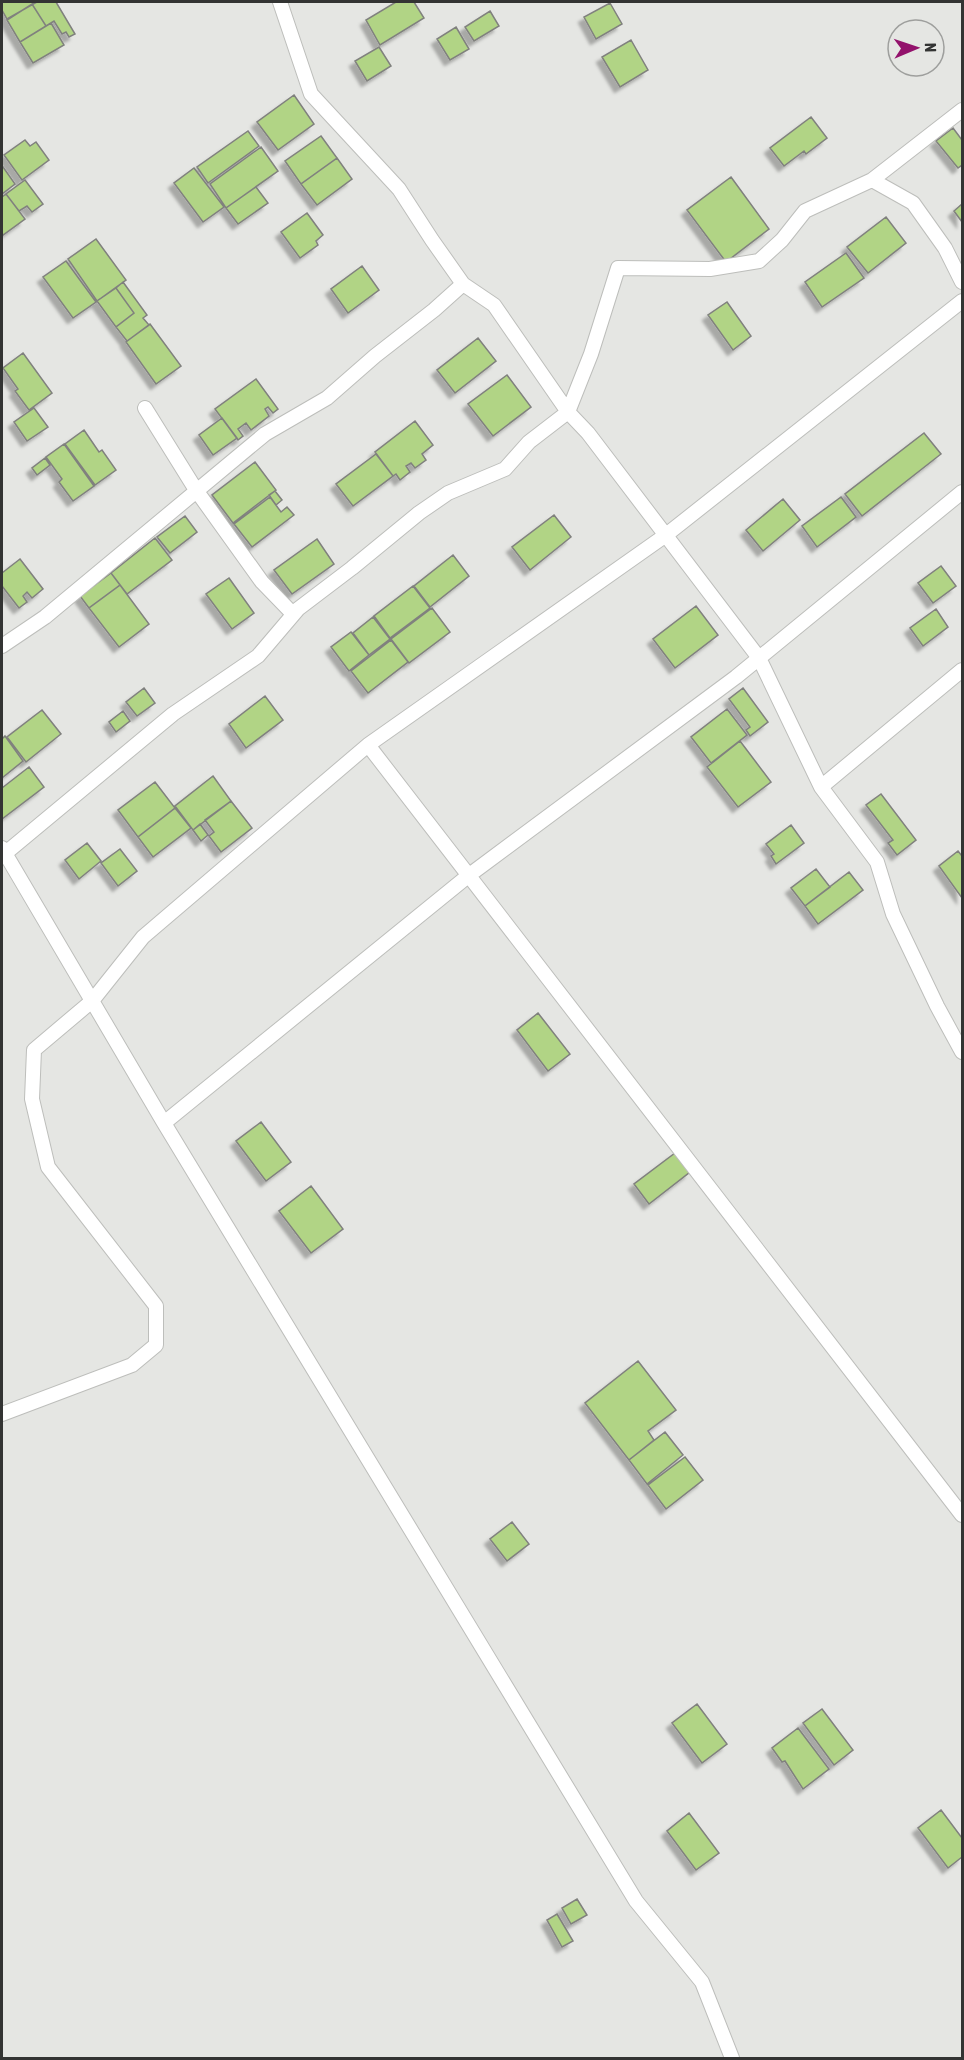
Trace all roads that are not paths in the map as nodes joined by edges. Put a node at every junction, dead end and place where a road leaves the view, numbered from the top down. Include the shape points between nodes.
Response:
1 (280, 2) edge
2 (963, 110) edge
3 (872, 180) junction
4 (963, 282) edge
5 (464, 284) junction
6 (963, 301) edge
7 (145, 408) dead end
8 (568, 412) junction
9 (196, 490) junction
10 (963, 492) edge
11 (666, 535) junction
12 (293, 614) junction
13 (2, 646) edge
14 (759, 658) junction
15 (963, 670) edge
16 (368, 745) junction
17 (821, 787) junction
18 (3, 852) edge
19 (468, 876) junction
20 (92, 1001) junction
21 (963, 1052) edge
22 (164, 1123) junction
23 (2, 1414) edge
24 (963, 1515) edge
25 (732, 2058) edge

1 - 5 street via 311,94 399,189
2 - 3 street
3 - 4 street via 913,203
3 - 8 street via 805,211 759,261 710,269 618,268
5 - 8 street via 494,305
5 - 9 street via 327,398 266,434
6 - 11 street
7 - 9 street
8 - 11 street
8 - 12 street via 530,442 505,469 448,493
9 - 12 street via 262,582
9 - 13 street via 45,617
10 - 14 street
11 - 14 street
11 - 16 street
12 - 18 street via 258,656 173,714
14 - 17 street
14 - 19 street
15 - 17 street
16 - 19 street
16 - 20 street via 143,937
17 - 21 street via 877,862 893,914
18 - 20 street
19 - 22 street
19 - 24 street
20 - 22 street
20 - 23 street via 34,1050 32,1099 48,1167 156,1306 156,1345 132,1365
22 - 25 street via 636,1901 702,1982

